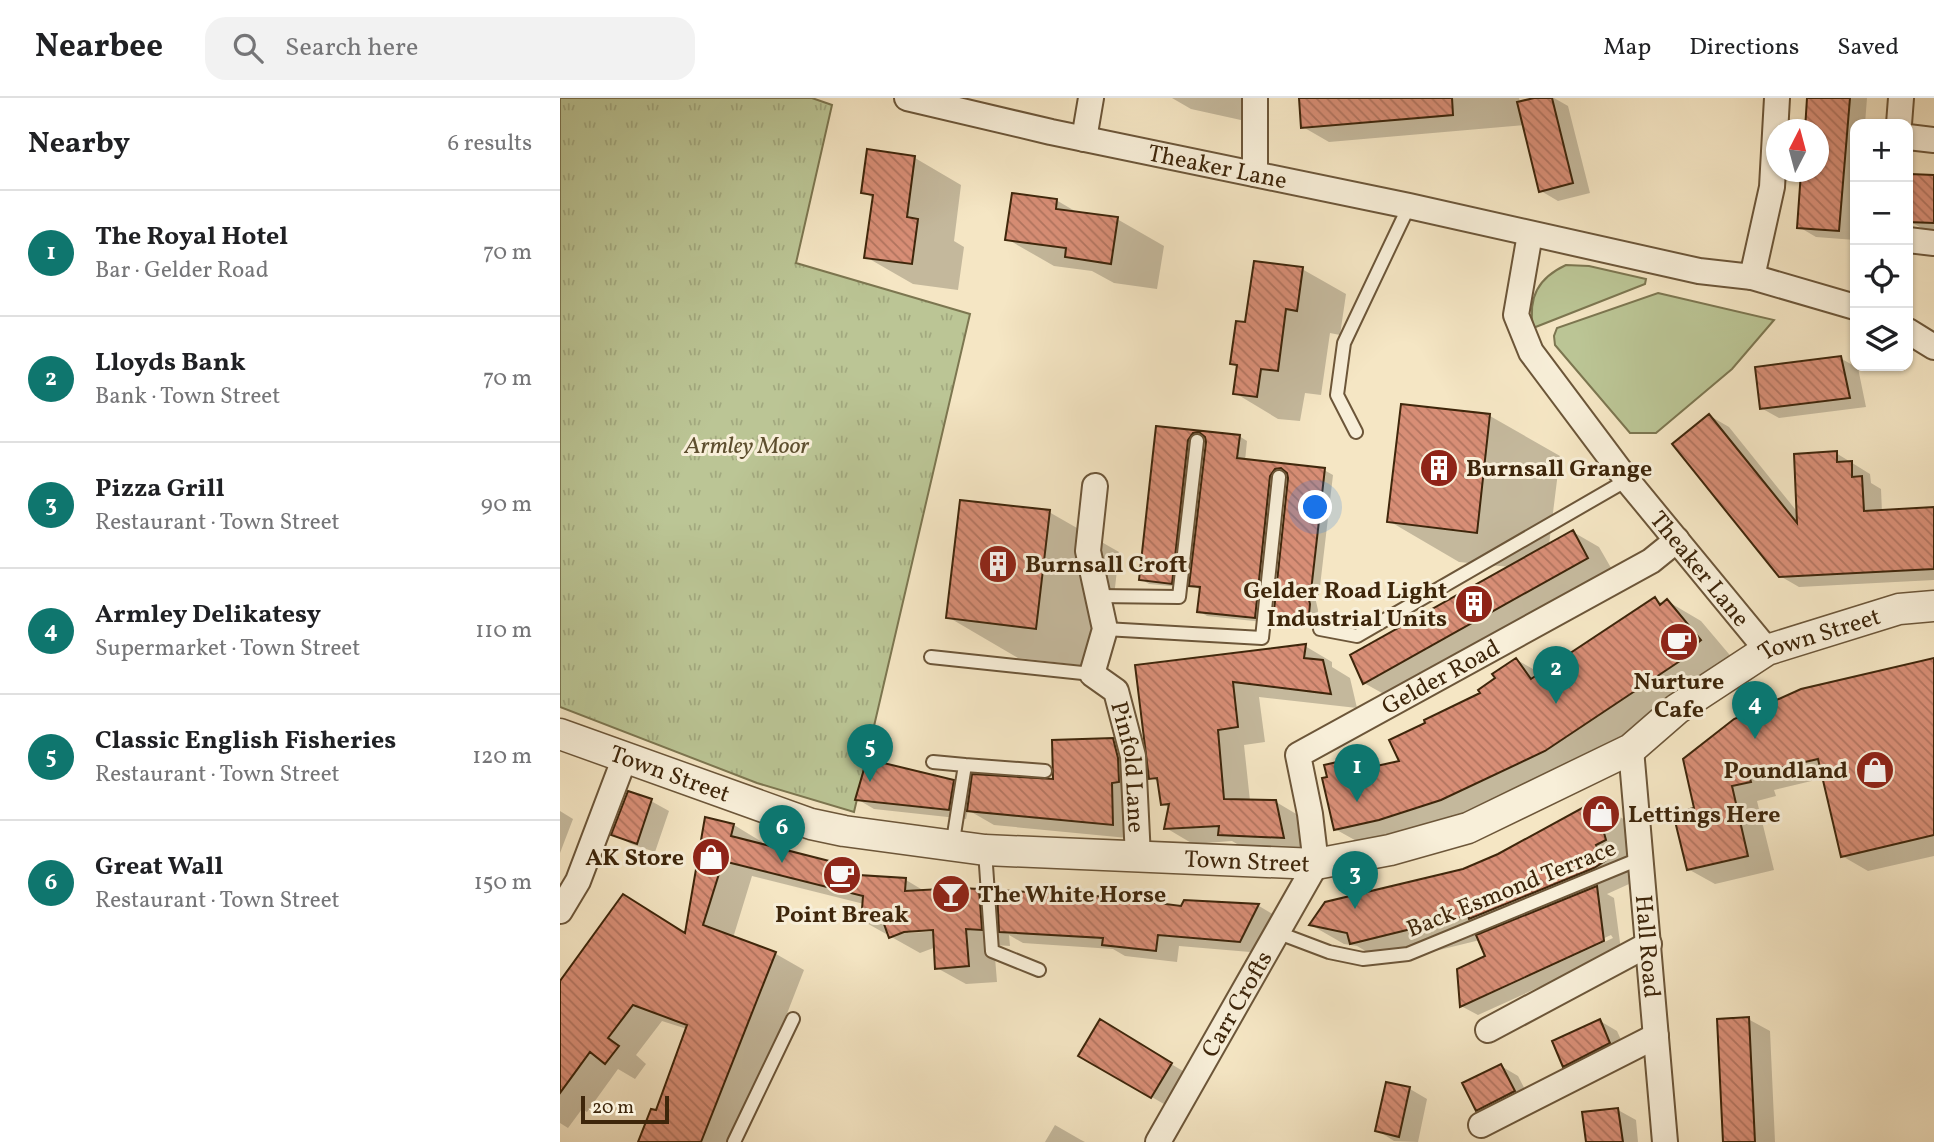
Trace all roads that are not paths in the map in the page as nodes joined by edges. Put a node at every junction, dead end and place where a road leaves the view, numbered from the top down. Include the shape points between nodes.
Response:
1 (907, 98) edge
2 (1091, 98) edge
3 (1255, 98) edge
4 (1777, 98) edge
5 (1901, 98) edge
6 (1899, 119) edge
7 (1913, 138) edge
8 (1084, 139) junction
9 (1934, 140) edge
10 (1255, 174) junction
11 (1409, 206) junction
12 (1530, 234) junction
13 (1913, 241) edge
14 (1934, 243) edge
15 (1752, 277) junction
16 (1850, 306) edge
17 (1913, 334) edge
18 (1934, 346) edge
19 (1356, 432) dead end
20 (1197, 441) dead end
21 (1279, 477) dead end
22 (1627, 480) junction
23 (1095, 486) dead end
24 (1677, 540) junction
25 (1098, 596) junction
26 (1934, 606) edge
27 (1105, 629) junction
28 (1320, 629) dead end
29 (1767, 650) junction
30 (932, 657) dead end
31 (1092, 674) junction
32 (560, 734) edge
33 (1631, 750) junction
34 (625, 757) junction
35 (933, 762) dead end
36 (965, 765) junction
37 (1045, 771) dead end
38 (952, 848) junction
39 (985, 850) junction
40 (1139, 857) junction
41 (1639, 859) junction
42 (1316, 864) junction
43 (560, 911) edge
44 (1276, 932) junction
45 (1649, 944) junction
46 (1039, 970) dead end
47 (793, 1019) dead end
48 (1488, 1030) dead end
49 (1656, 1036) junction
50 (1481, 1125) dead end
51 (734, 1142) edge
52 (1158, 1142) edge
53 (1665, 1142) edge

1 - 8 street, Theaker Lane
2 - 8 street
3 - 10 street
4 - 15 street via 1772,187
5 - 6 street
7 - 9 street
8 - 10 street, Theaker Lane
10 - 11 street, Theaker Lane
11 - 12 street, Theaker Lane
11 - 19 lane via 1344,343 1337,395
12 - 15 street, Theaker Lane via 1699,271
12 - 22 street, Theaker Lane via 1516,315 1531,352
13 - 14 street
15 - 16 street, Theaker Lane
17 - 18 street
20 - 25 lane via 1179,597
21 - 27 lane via 1262,638
22 - 24 street, Theaker Lane
22 - 28 lane via 1357,636
23 - 25 street, Pinfold Lane via 1087,551
24 - 29 street, Theaker Lane
24 - 42 street, Gelder Road via 1651,561 1298,755
25 - 27 street, Pinfold Lane
26 - 29 street, Town Street via 1899,609
27 - 31 street, Pinfold Lane
29 - 33 street, Town Street via 1676,709
30 - 31 lane
31 - 40 street, Pinfold Lane via 1116,691 1133,756
32 - 34 street, Town Street
33 - 41 street, Hall Road
33 - 42 street, Town Street via 1468,828
34 - 38 street, Town Street via 811,824
34 - 43 street via 578,881
35 - 36 lane
36 - 37 lane
36 - 38 lane
38 - 39 street, Town Street
39 - 40 street, Town Street
39 - 46 lane via 992,951
40 - 42 street, Town Street
41 - 44 lane, Back Esmond Terrace via 1408,954 1363,959
41 - 45 street, Hall Road
42 - 44 street, Carr Crofts
44 - 52 street, Carr Crofts
45 - 48 street
45 - 49 street, Hall Road
47 - 51 lane
49 - 50 street
49 - 53 street, Hall Road

